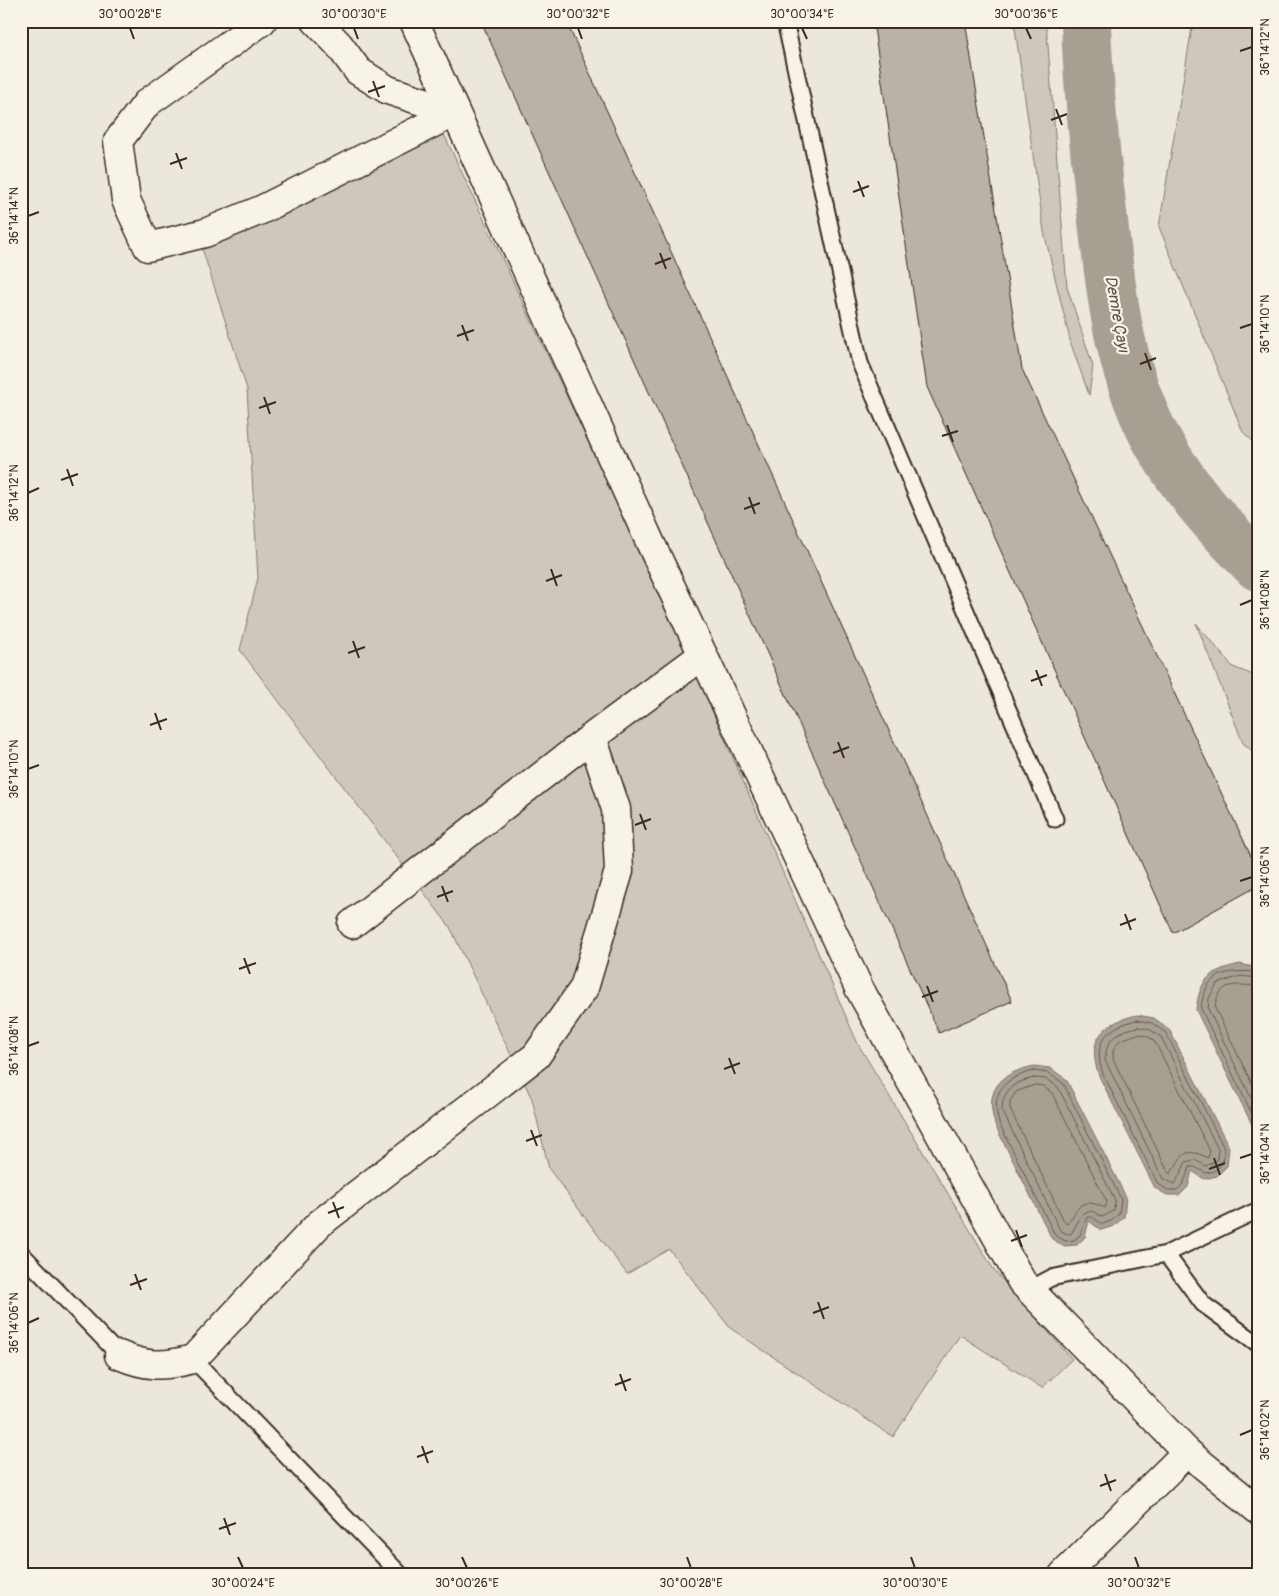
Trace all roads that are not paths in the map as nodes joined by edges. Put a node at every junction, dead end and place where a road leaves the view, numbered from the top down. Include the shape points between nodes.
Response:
1 (262, 21) edge
2 (316, 21) edge
3 (414, 21) edge
4 (785, 21) edge
5 (455, 112) junction
6 (703, 655) junction
7 (592, 737) junction
8 (1055, 819) dead end
9 (352, 924) dead end
10 (1258, 1210) edge
11 (21, 1253) edge
12 (1166, 1254) junction
13 (1030, 1289) junction
14 (1258, 1344) edge
15 (119, 1354) joint
16 (193, 1359) junction
17 (1188, 1452) junction
18 (1258, 1510) edge
19 (401, 1575) edge
20 (1063, 1575) edge

1 - 5 street via 147,103 118,141 126,200 148,247 206,232 261,210
2 - 5 street via 358,71 388,90
3 - 5 street
4 - 8 lane via 860,363
5 - 6 street
6 - 7 street
6 - 13 street via 859,988 1022,1282
7 - 9 street
7 - 16 street via 616,809 619,871 584,988 536,1056 319,1224
10 - 12 lane
11 - 15 lane
12 - 13 lane via 1051,1278
12 - 14 lane via 1204,1304
13 - 17 street
15 - 16 street via 139,1364 168,1366
16 - 19 lane
17 - 18 street
17 - 20 street

